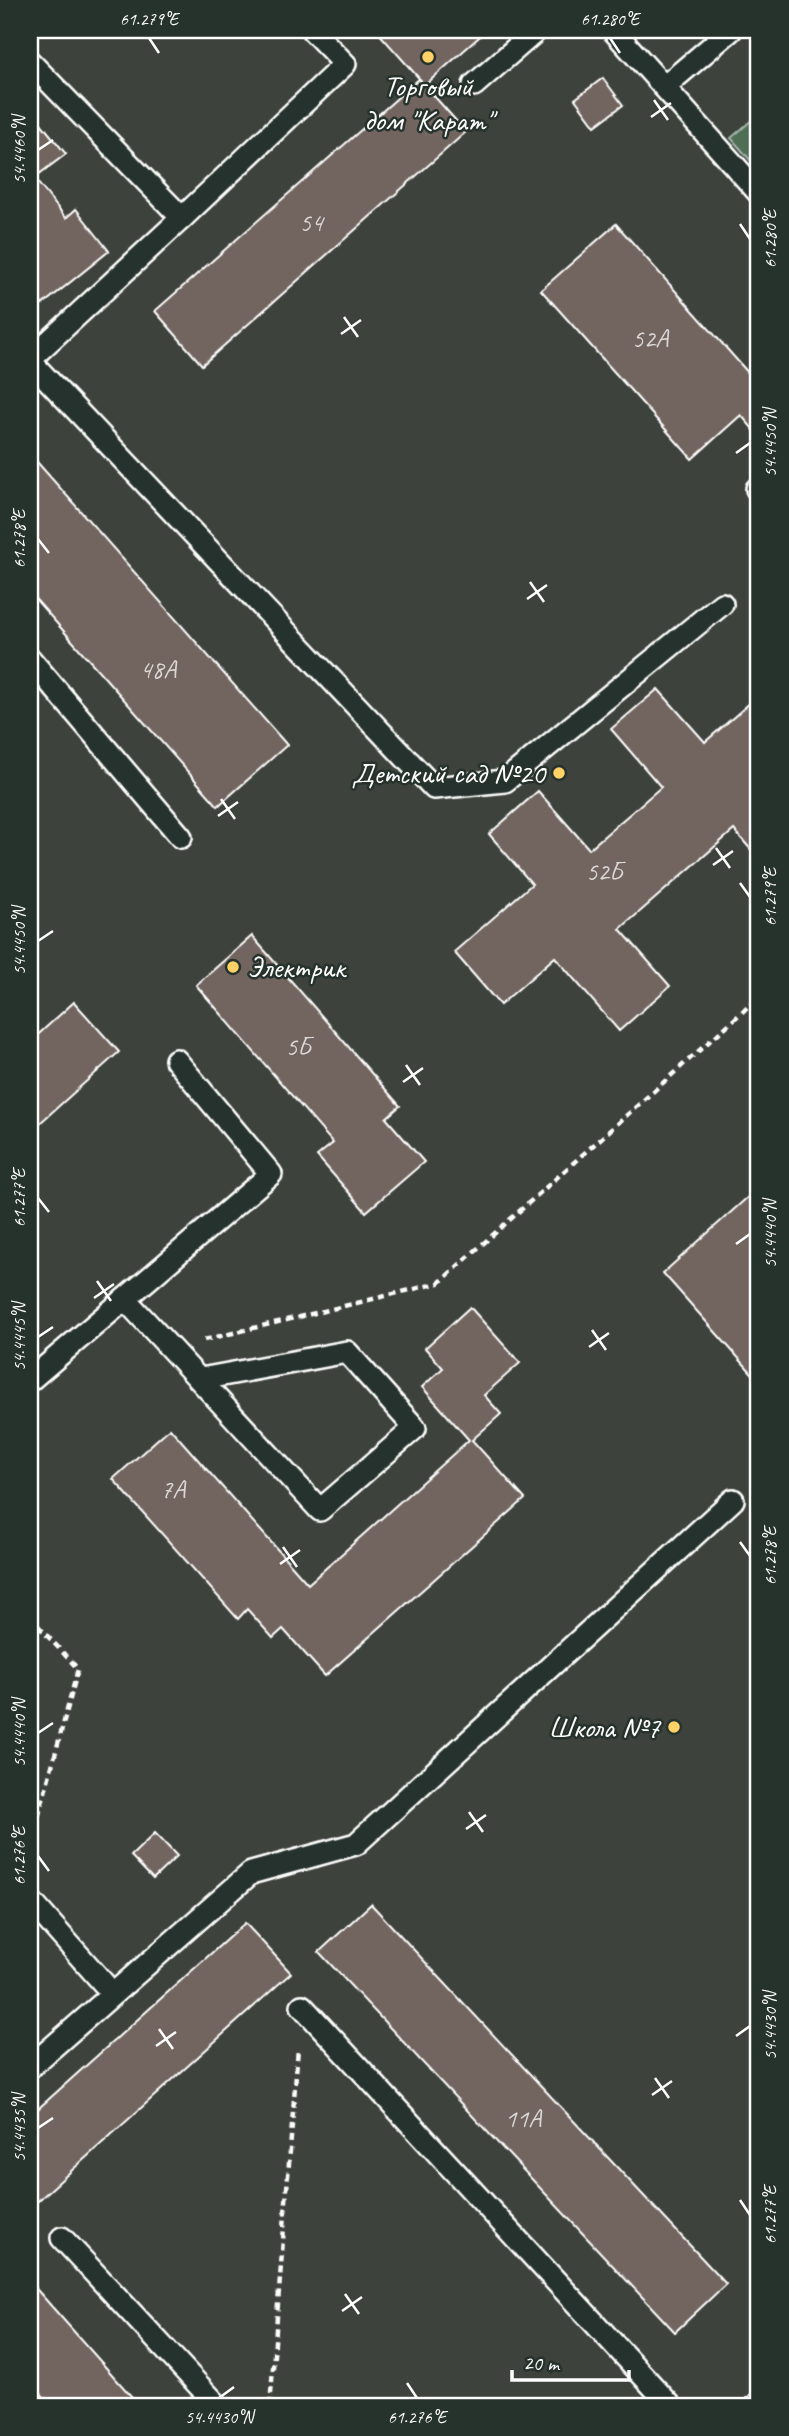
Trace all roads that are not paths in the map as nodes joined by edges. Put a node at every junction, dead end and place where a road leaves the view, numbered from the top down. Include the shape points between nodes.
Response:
1 (312, 30) edge
2 (537, 30) edge
3 (613, 30) edge
4 (731, 30) edge
5 (30, 62) edge
6 (474, 85) dead end
7 (664, 87) junction
8 (759, 193) edge
9 (182, 218) junction
10 (30, 360) edge
11 (722, 604) dead end
12 (30, 659) edge
13 (181, 837) dead end
14 (176, 1060) dead end
15 (125, 1299) junction
16 (201, 1379) junction
17 (30, 1380) edge
18 (733, 1500) dead end
19 (30, 1900) edge
20 (113, 1994) junction
21 (302, 2006) road end
22 (30, 2067) edge
23 (62, 2238) dead end
24 (218, 2406) edge
25 (671, 2406) edge

1 - 9 lane via 345,64
2 - 6 lane
3 - 7 lane
4 - 7 lane
5 - 9 lane
7 - 8 lane
9 - 10 lane
10 - 11 lane via 434,788 505,781
12 - 13 lane
14 - 15 lane via 271,1174
15 - 16 lane
15 - 17 lane
16 - 16 lane via 320,1510 415,1428 348,1352
18 - 20 lane via 356,1844 251,1873
19 - 20 lane
20 - 22 lane
21 - 25 lane
23 - 24 lane

